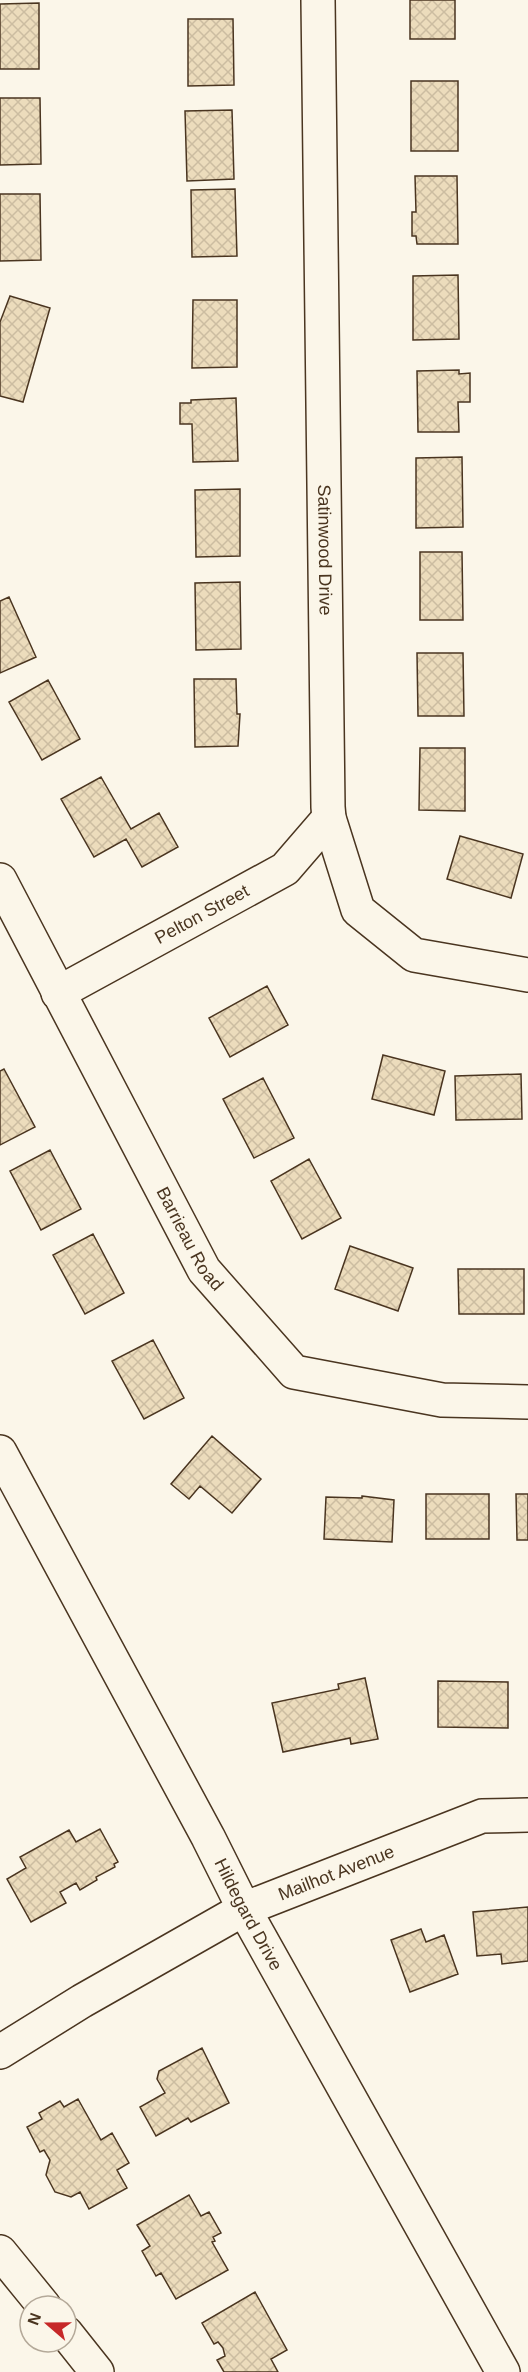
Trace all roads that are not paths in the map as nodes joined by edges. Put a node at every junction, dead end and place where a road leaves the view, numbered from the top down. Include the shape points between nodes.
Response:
1 (318, 0) edge
2 (329, 818) junction
3 (0, 880) edge
4 (528, 975) edge
5 (58, 993) junction
6 (528, 1401) edge
7 (0, 1452) edge
8 (528, 1815) edge
9 (244, 1910) junction
10 (0, 2052) edge
11 (0, 2252) edge
12 (34, 2294) edge
13 (78, 2348) edge
14 (98, 2372) edge
15 (503, 2372) edge

1 - 2 street, Satinwood Drive
2 - 4 street, Satinwood Drive via 358,910 414,955
2 - 5 street, Pelton Street via 285,869
3 - 5 street, Barrieau Road
5 - 6 street, Barrieau Road via 204,1270 294,1372 442,1400
7 - 9 street, Hildegard Drive
8 - 9 street, Mailhot Avenue via 482,1816
9 - 10 street, Mailhot Avenue
9 - 15 street, Hildegard Drive
11 - 12 street
13 - 14 street

